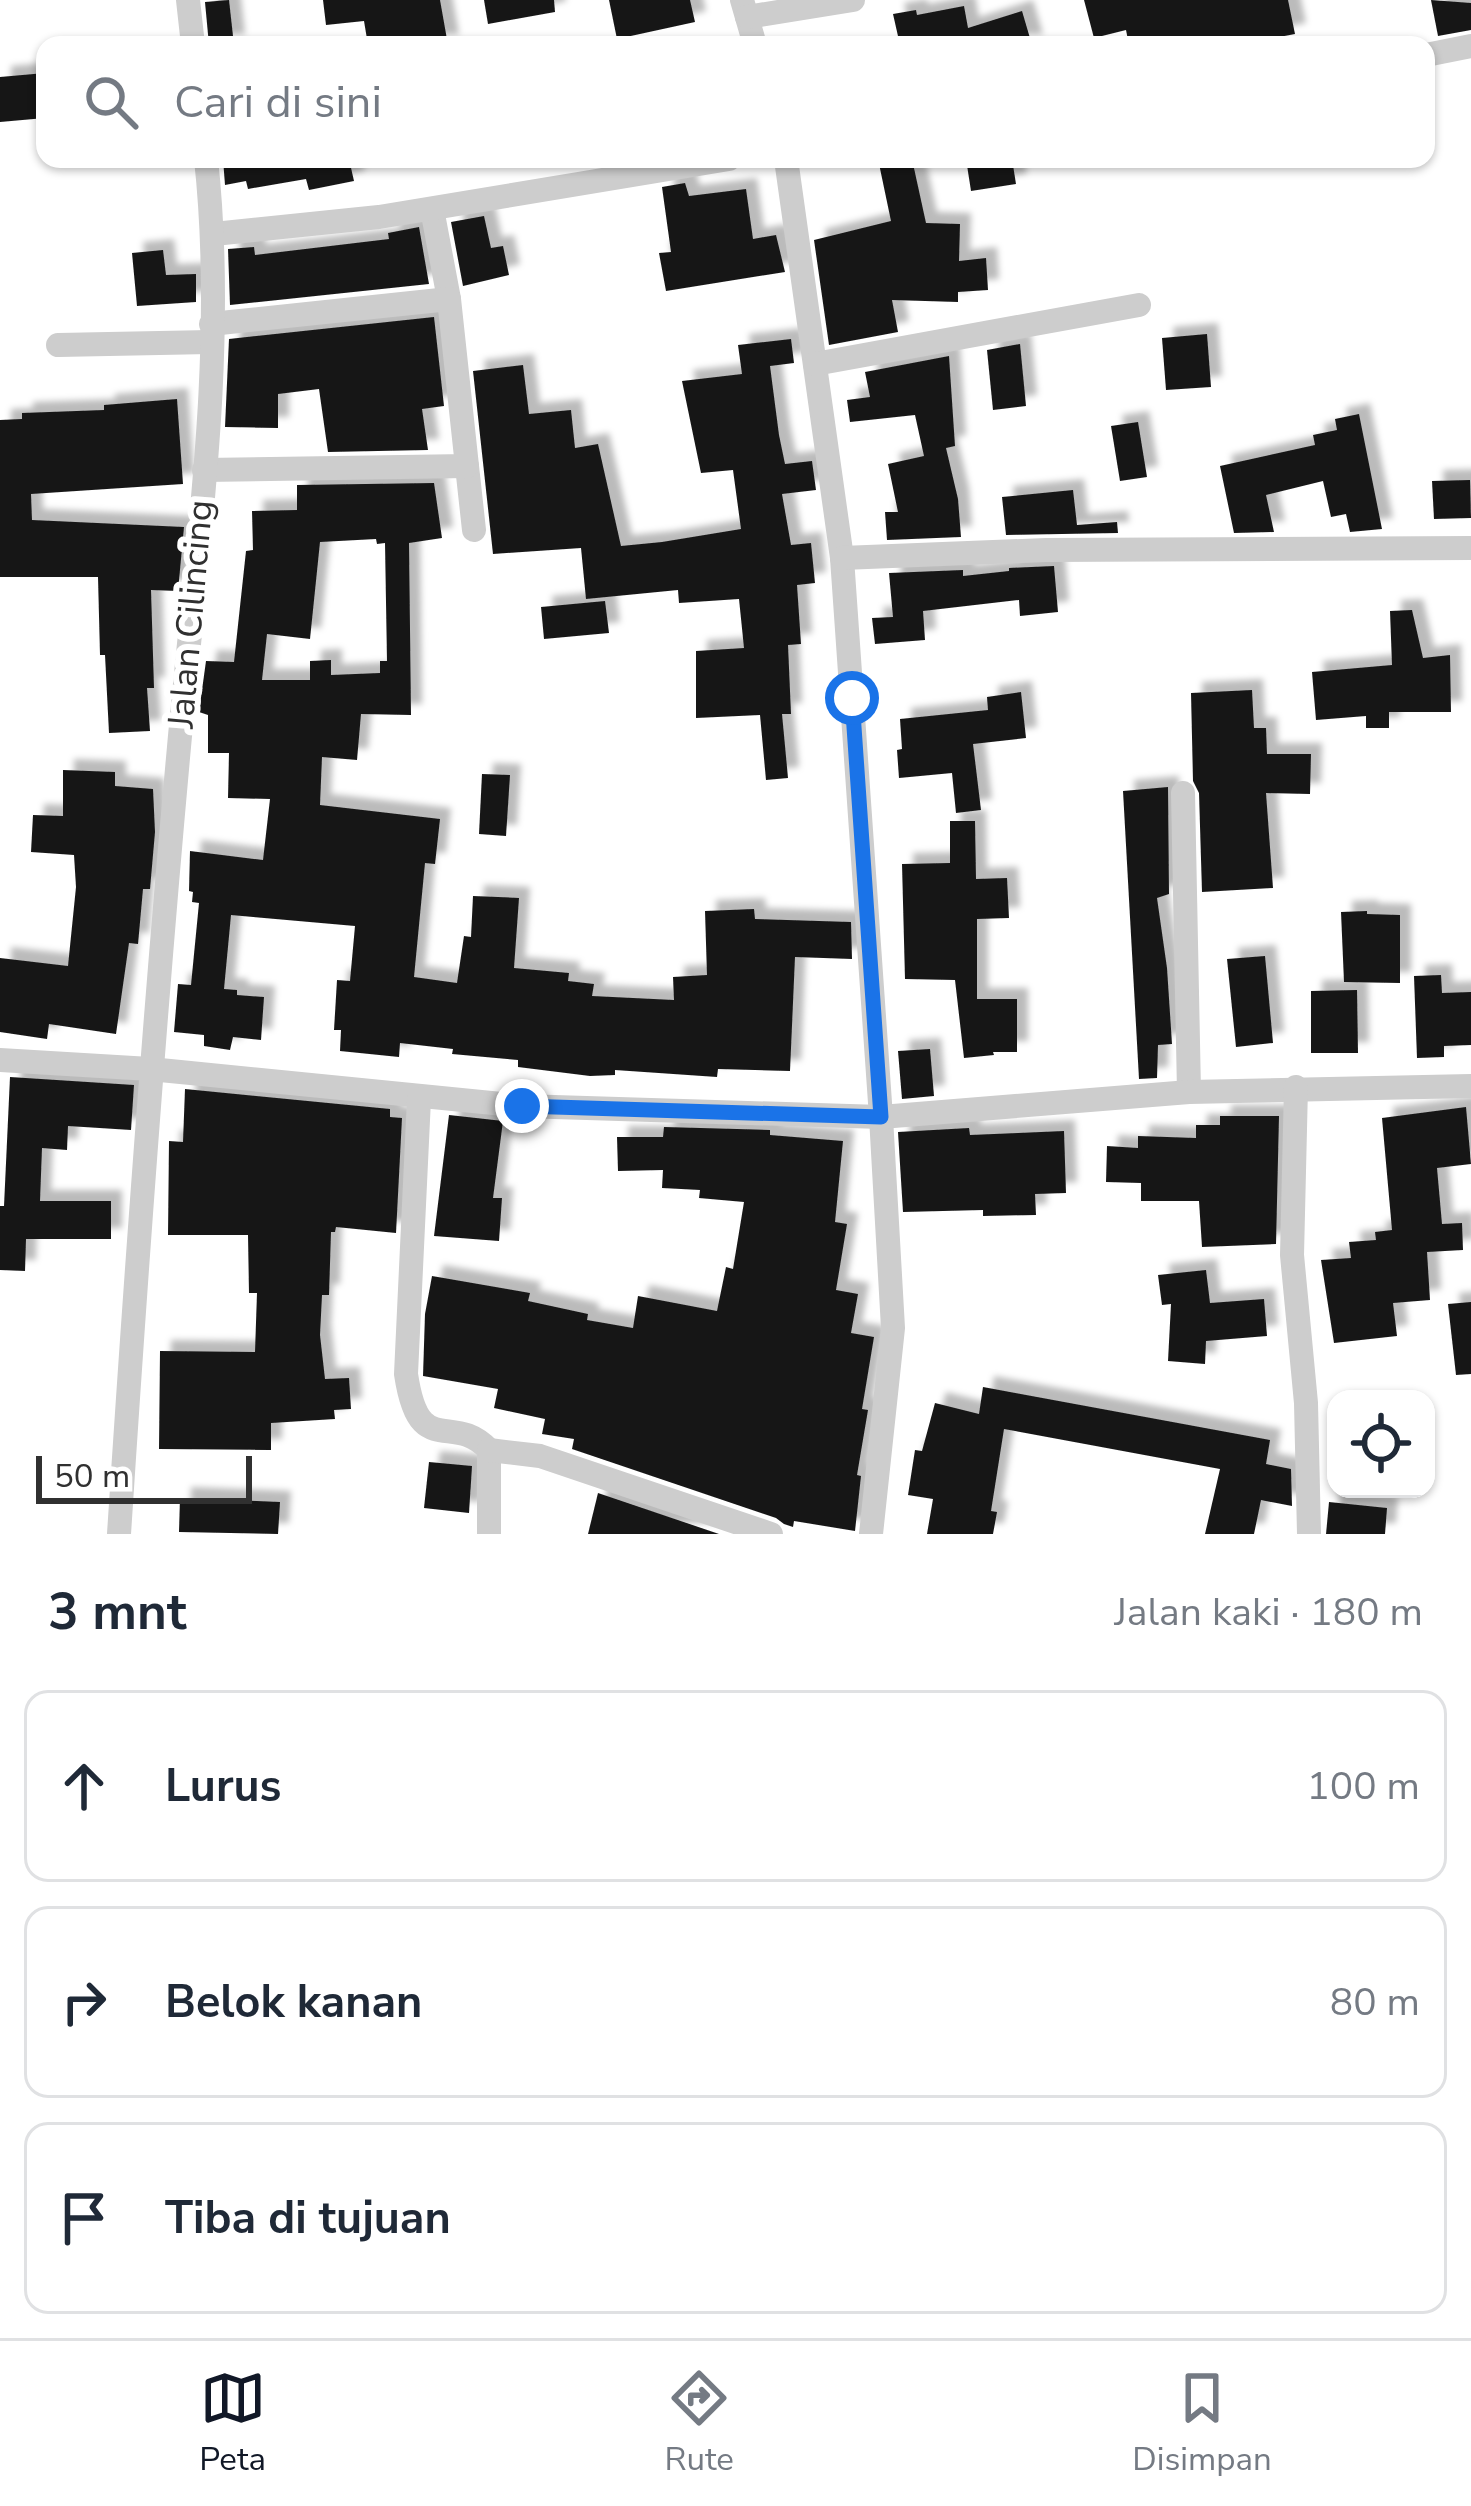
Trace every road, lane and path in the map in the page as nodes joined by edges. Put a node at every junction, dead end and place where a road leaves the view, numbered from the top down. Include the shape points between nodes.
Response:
1 (188, 0) edge
2 (854, 0) edge
3 (744, 8) edge
4 (192, 36) edge
5 (1471, 46) edge
6 (1435, 53) edge
7 (207, 168) edge
8 (674, 168) edge
9 (787, 168) edge
10 (432, 208) junction
11 (214, 234) junction
12 (449, 299) junction
13 (1139, 305) dead end
14 (211, 333) junction
15 (58, 345) dead end
16 (815, 364) junction
17 (467, 466) junction
18 (204, 470) junction
19 (474, 530) dead end
20 (1471, 548) edge
21 (842, 558) junction
22 (1183, 793) dead end
23 (0, 1060) edge
24 (150, 1070) junction
25 (1471, 1086) edge
26 (1296, 1087) junction
27 (1189, 1092) junction
28 (419, 1099) junction
29 (881, 1117) junction
30 (489, 1450) junction
31 (118, 1534) edge
32 (489, 1534) edge
33 (771, 1534) edge
34 (871, 1534) edge
35 (1309, 1534) edge

1 - 4 street
2 - 3 street
5 - 6 street
7 - 11 street, Jalan Cilincing
8 - 10 street
9 - 16 street
10 - 11 street
10 - 12 street
11 - 14 street, Jalan Cilincing
12 - 14 street
12 - 17 street
13 - 16 street
14 - 15 street
14 - 18 street, Jalan Cilincing
16 - 21 street
17 - 18 street
17 - 19 street
18 - 24 street, Jalan Cilincing
20 - 21 street
21 - 29 street
22 - 27 street
23 - 24 street
24 - 28 street
24 - 31 street, Jalan Cilincing
25 - 26 street
26 - 27 street
26 - 35 street via 1292,1255
27 - 29 street
28 - 29 street
28 - 30 street via 410,1398 430,1429 477,1439
29 - 34 street via 892,1328
30 - 32 street
30 - 33 street via 540,1456

